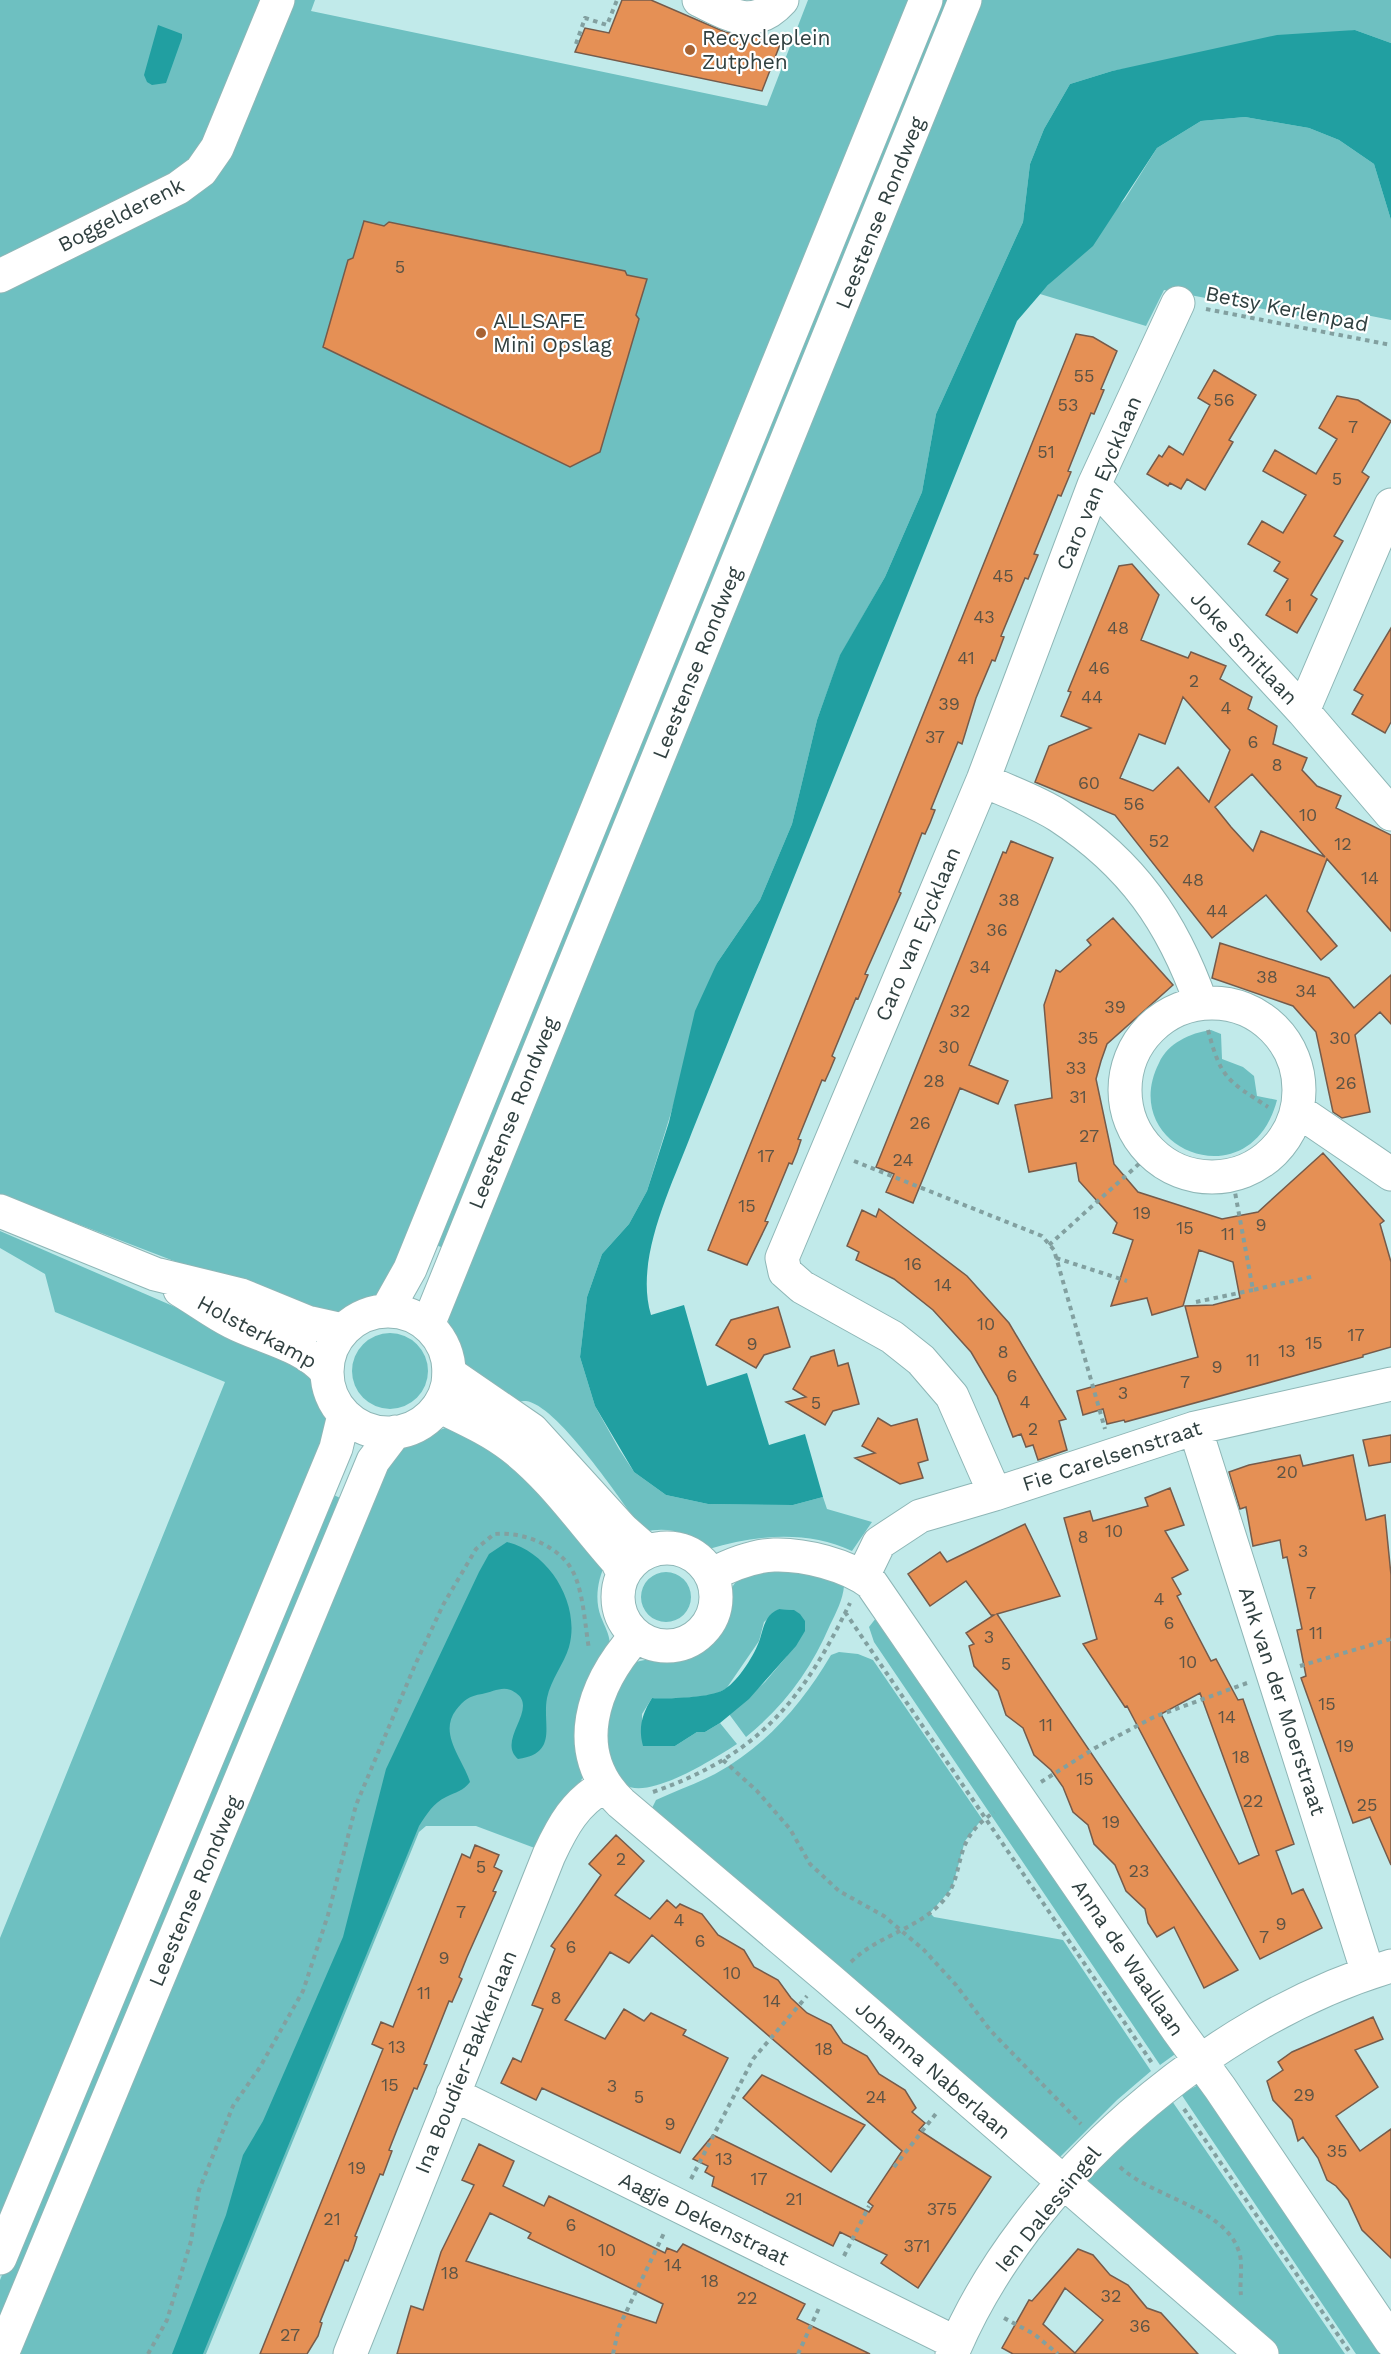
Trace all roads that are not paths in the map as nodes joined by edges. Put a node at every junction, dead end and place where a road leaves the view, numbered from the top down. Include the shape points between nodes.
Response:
1 (278, 0) edge
2 (699, 0) edge
3 (782, 0) edge
4 (926, 0) edge
5 (965, 0) edge
6 (0, 276) edge
7 (1178, 303) road end
8 (1094, 485) junction
9 (1391, 505) edge
10 (1303, 711) junction
11 (983, 780) junction
12 (1391, 814) edge
13 (1201, 1003) junction
14 (1295, 1117) junction
15 (1391, 1174) edge
16 (0, 1211) edge
17 (155, 1274) junction
18 (387, 1310) junction
19 (428, 1325) junction
20 (343, 1330) junction
21 (326, 1371) junction
22 (449, 1373) junction
23 (1391, 1384) edge
24 (439, 1406) junction
25 (344, 1415) junction
26 (1195, 1428) junction
27 (395, 1432) junction
28 (995, 1494) junction
29 (647, 1551) junction
30 (623, 1573) junction
31 (711, 1575) junction
32 (863, 1576) junction
33 (636, 1636) junction
34 (613, 1794) junction
35 (1380, 1970) edge
36 (1200, 2061) junction
37 (453, 2094) junction
38 (1063, 2184) junction
39 (0, 2258) edge
40 (1391, 2341) edge
41 (954, 2349) edge
42 (1256, 2349) edge
43 (2, 2354) edge
44 (350, 2354) edge

1 - 6 street, Boggelderenk via 217,148 201,171 178,188
2 - 3 street via 737,18 760,16
4 - 18 street, Leestense Rondweg via 410,1269
5 - 19 street, Leestense Rondweg
7 - 8 street, Caro van Eycklaan
8 - 10 street, Joke Smitlaan
8 - 11 street, Caro van Eycklaan
9 - 10 street
10 - 12 street, Joke Smitlaan
11 - 13 street via 1057,814 1114,857 1151,900 1187,963
11 - 28 street, Caro van Eycklaan via 782,1258 785,1272 802,1287 892,1337 921,1360 952,1396
13 - 14 street via 1247,1009 1283,1038 1298,1071
13 - 14 street via 1179,1009 1150,1028 1132,1053 1126,1070 1125,1098 1136,1135 1169,1167 1202,1177 1232,1176 1263,1161 1286,1138
14 - 15 street
16 - 17 street, Holsterkamp
17 - 20 street, Holsterkamp via 241,1295 307,1322
17 - 21 street, Holsterkamp via 231,1322 317,1360
18 - 19 street via 411,1315
18 - 20 street via 367,1314
19 - 22 street via 444,1347
20 - 21 street via 330,1353
21 - 25 street via 331,1395
22 - 24 street
22 - 29 street via 532,1430
23 - 26 street, Fie Carelsenstraat
24 - 27 street via 415,1426
24 - 30 street via 484,1428 533,1465
25 - 27 street via 370,1430
25 - 39 street, Leestense Rondweg via 336,1448
26 - 28 street, Fie Carelsenstraat
26 - 35 street, Ank van der Moerstraat via 1273,1674
27 - 43 street, Leestense Rondweg via 373,1461
28 - 32 street, Fie Carelsenstraat via 920,1516 879,1543
29 - 30 street
29 - 31 street via 674,1547 689,1552
30 - 33 street via 617,1590 618,1606 623,1621
31 - 32 street via 738,1563 775,1555 837,1566
31 - 33 street via 716,1591 715,1608 708,1624 696,1636 681,1644 663,1646
32 - 36 street, Anna de Waallaan via 890,1608
33 - 34 street via 605,1680 591,1735 597,1770
34 - 37 street, Ina Boudier-Bakkerlaan via 578,1805 561,1828
34 - 38 street, Johanna Naberlaan
35 - 36 street, Ien Dalessingel via 1310,1997
36 - 38 street, Ien Dalessingel via 1099,2144
36 - 40 street, Anna de Waallaan
37 - 41 street, Aagje Dekenstraat
37 - 44 street, Ina Boudier-Bakkerlaan
38 - 41 street, Ien Dalessingel via 1017,2242 977,2304
38 - 42 street, Johanna Naberlaan

